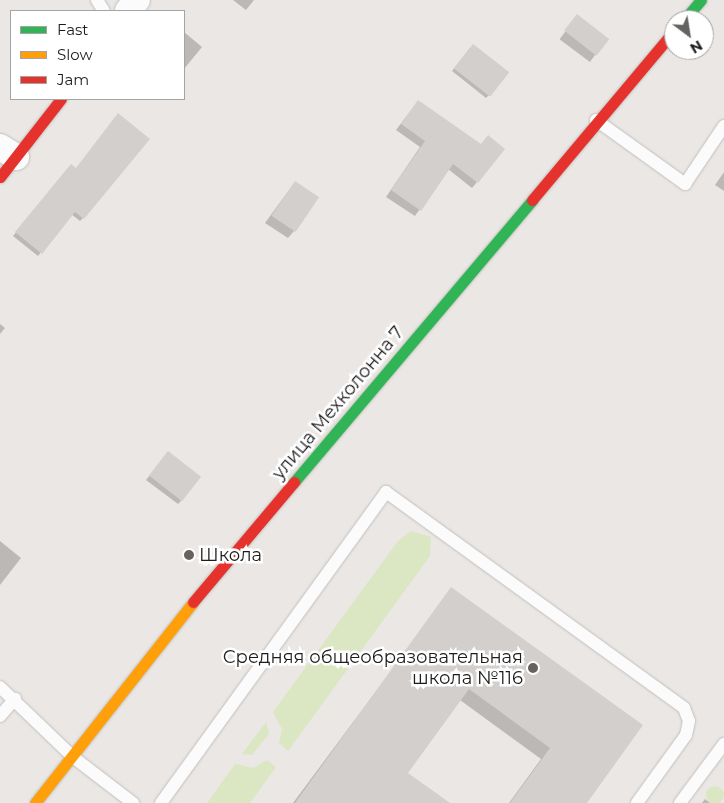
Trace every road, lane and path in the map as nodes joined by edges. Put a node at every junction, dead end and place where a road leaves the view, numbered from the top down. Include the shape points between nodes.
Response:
1 (138, 0) edge
2 (701, 0) edge
3 (129, 10) edge
4 (692, 10) edge
5 (664, 42) edge
6 (60, 100) edge
7 (596, 120) junction
8 (724, 126) edge
9 (8, 152) edge
10 (0, 178) edge
11 (0, 687) edge
12 (15, 699) junction
13 (0, 716) edge
14 (722, 751) edge
15 (73, 757) junction
16 (35, 803) edge
17 (133, 803) edge
18 (161, 803) edge
19 (637, 803) edge
20 (680, 803) edge

1 - 3 street
2 - 4 street
5 - 7 street, улица Мехколонна 7
6 - 9 street
7 - 8 lane via 685,184
7 - 15 street, улица Мехколонна 7 via 186,610
9 - 10 street
11 - 12 lane
12 - 13 lane
12 - 15 lane
14 - 20 lane
15 - 16 street, улица Мехколонна 7
15 - 17 lane
18 - 19 lane via 386,492 684,708 689,721 686,735

